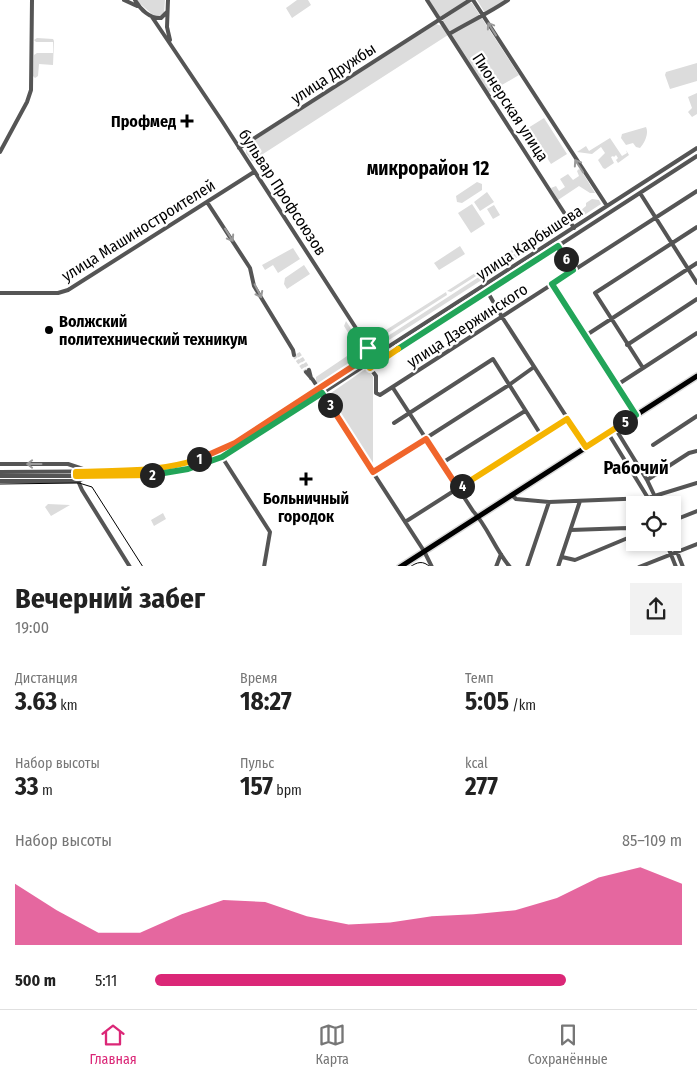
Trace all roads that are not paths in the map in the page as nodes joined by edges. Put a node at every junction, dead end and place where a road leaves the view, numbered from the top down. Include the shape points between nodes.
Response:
1 (32, 0) edge
2 (124, 0) edge
3 (135, 0) edge
4 (168, 0) edge
5 (427, 0) edge
6 (471, 0) edge
7 (508, 0) edge
8 (139, 7) junction
9 (167, 12) junction
10 (483, 15) junction
11 (152, 17) junction
12 (440, 19) junction
13 (449, 34) junction
14 (170, 43) junction
15 (239, 148) junction
16 (697, 148) edge
17 (0, 152) edge
18 (697, 156) edge
19 (254, 172) junction
20 (697, 191) edge
21 (640, 193) junction
22 (207, 202) junction
23 (607, 206) junction
24 (655, 218) junction
25 (697, 227) edge
26 (574, 228) junction
27 (672, 243) junction
28 (558, 246) junction
29 (697, 263) edge
30 (688, 269) junction
31 (573, 270) junction
32 (697, 283) edge
33 (552, 284) junction
34 (487, 291) junction
35 (0, 293) edge
36 (697, 299) edge
37 (502, 317) junction
38 (611, 319) junction
39 (697, 333) edge
40 (585, 336) junction
41 (627, 344) junction
42 (368, 348) junction
43 (295, 353) tunnel mouth
44 (374, 356) junction
45 (365, 359) junction
46 (534, 367) junction
47 (370, 368) junction
48 (643, 368) junction
49 (308, 371) tunnel mouth
50 (697, 376) edge
51 (509, 385) junction
52 (617, 385) junction
53 (393, 388) junction
54 (320, 391) junction
55 (525, 411) junction
56 (409, 413) junction
57 (636, 415) junction
58 (697, 416) edge
59 (567, 419) junction
60 (394, 423) dead end
61 (615, 428) junction
62 (608, 433) junction
63 (541, 435) junction
64 (426, 439) junction
65 (653, 445) dead end
66 (586, 447) junction
67 (697, 451) edge
68 (222, 457) junction
69 (442, 463) junction
70 (0, 464) edge
71 (88, 471) junction
72 (0, 472) edge
73 (373, 472) junction
74 (0, 476) edge
75 (77, 476) junction
76 (647, 480) junction
77 (0, 481) edge
78 (697, 483) edge
79 (458, 488) junction
80 (512, 495) junction
81 (647, 496) edge
82 (656, 496) joint
83 (626, 499) edge
84 (580, 501) junction
85 (549, 502) junction
86 (697, 511) edge
87 (478, 517) junction
88 (681, 517) edge
89 (405, 522) junction
90 (626, 528) edge
91 (571, 530) junction
92 (626, 539) edge
93 (697, 544) edge
94 (424, 551) junction
95 (670, 551) edge
96 (678, 552) junction
97 (501, 554) junction
98 (671, 554) junction
99 (562, 557) junction
100 (130, 566) edge
101 (264, 566) edge
102 (400, 566) edge
103 (432, 566) edge
104 (496, 566) edge
105 (510, 566) edge
106 (527, 566) edge
107 (558, 566) edge
108 (639, 566) edge
109 (676, 566) edge
110 (684, 566) edge

1 - 17 street via 31,90
2 - 8 street
3 - 8 street
4 - 9 street, бульвар Профсоюзов
5 - 12 street, Пионерская улица
6 - 10 street, Пионерская улица
6 - 12 street, улица Дружбы
7 - 10 street
8 - 11 street, бульвар Профсоюзов
9 - 11 street via 161,18
9 - 14 street, бульвар Профсоюзов
10 - 13 street
23 -> 10 street, Пионерская улица
11 - 14 street, бульвар Профсоюзов
12 - 13 street, Пионерская улица
12 - 15 street, улица Дружбы
13 - 26 street, Пионерская улица
14 - 15 street, бульвар Профсоюзов
15 - 19 street, бульвар Профсоюзов
16 - 23 street, улица Карбышева
18 - 21 street
19 - 22 street, улица Машиностроителей
19 - 42 street, бульвар Профсоюзов
20 - 24 street, улица Дзержинского
21 - 24 street
21 - 28 street
22 - 35 street, улица Машиностроителей via 68,290 58,293
22 -> 43 street via 250,268 254,286
23 - 26 street, улица Карбышева
24 - 27 street
24 - 31 street, улица Дзержинского
25 - 27 street
26 - 44 street, улица Карбышева
27 - 30 street
27 - 38 street via 595,293
28 - 31 street
28 - 34 street
29 - 30 street
30 - 32 street
30 - 38 street
31 - 33 street, улица Дзержинского
33 - 37 street, улица Дзержинского
33 - 40 street
34 - 37 street
34 - 47 street
36 - 41 street
37 - 46 street
37 - 53 street, улица Дзержинского
38 - 40 street
38 - 41 street
39 - 48 street
40 - 52 street
41 - 48 street
42 - 44 street, бульвар Профсоюзов
42 - 45 street
44 - 45 street, улица Карбышева
44 - 47 street
44 - 54 street, улица Карбышева via 367,364
45 - 54 street, улица Карбышева
46 - 51 street
46 - 59 street
47 - 53 street, улица Дзержинского via 376,376 376,393 380,395
48 - 52 street
49 - 54 street
50 - 57 main road
51 - 55 street
51 - 56 street via 493,359
51 - 64 street
52 - 57 street
53 - 56 street
54 - 68 street, улица Карбышева
54 - 71 street, улица Карбышева via 235,443 203,458 146,471
54 - 73 street
55 - 63 street
55 - 69 street
56 - 60 street
56 - 64 street
57 - 61 main road
58 - 65 street
59 - 63 street
59 - 66 street
61 - 62 main road
61 - 76 street
62 - 66 main road
62 - 81 street
63 - 79 street
64 - 69 street
64 - 73 street
66 - 80 main road
67 - 76 street
68 - 75 street, улица Карбышева via 170,473
68 - 101 street via 270,532
69 - 79 street
71 -> 70 street, улица Карбышева via 68,464
71 - 75 street, улица Карбышева
72 - 75 street, улица Карбышева
73 - 89 street
74 - 75 street, улица Карбышева
75 - 77 street, улица Карбышева
75 - 100 street
76 - 82 street
78 - 82 street
79 - 87 street
79 - 89 street
80 - 85 street via 516,499
80 - 87 main road
83 - 84 street
84 - 85 street
84 - 91 street
85 - 106 street
86 - 88 street
87 - 94 main road
87 - 97 street
89 - 94 street
90 - 91 street
91 - 99 street
92 - 99 street via 575,560
93 - 96 street
94 - 102 main road
94 - 103 street
95 - 98 street
96 - 98 street
96 - 110 street
97 - 104 street
97 - 105 street
98 - 108 street
98 - 109 street
99 - 107 street

